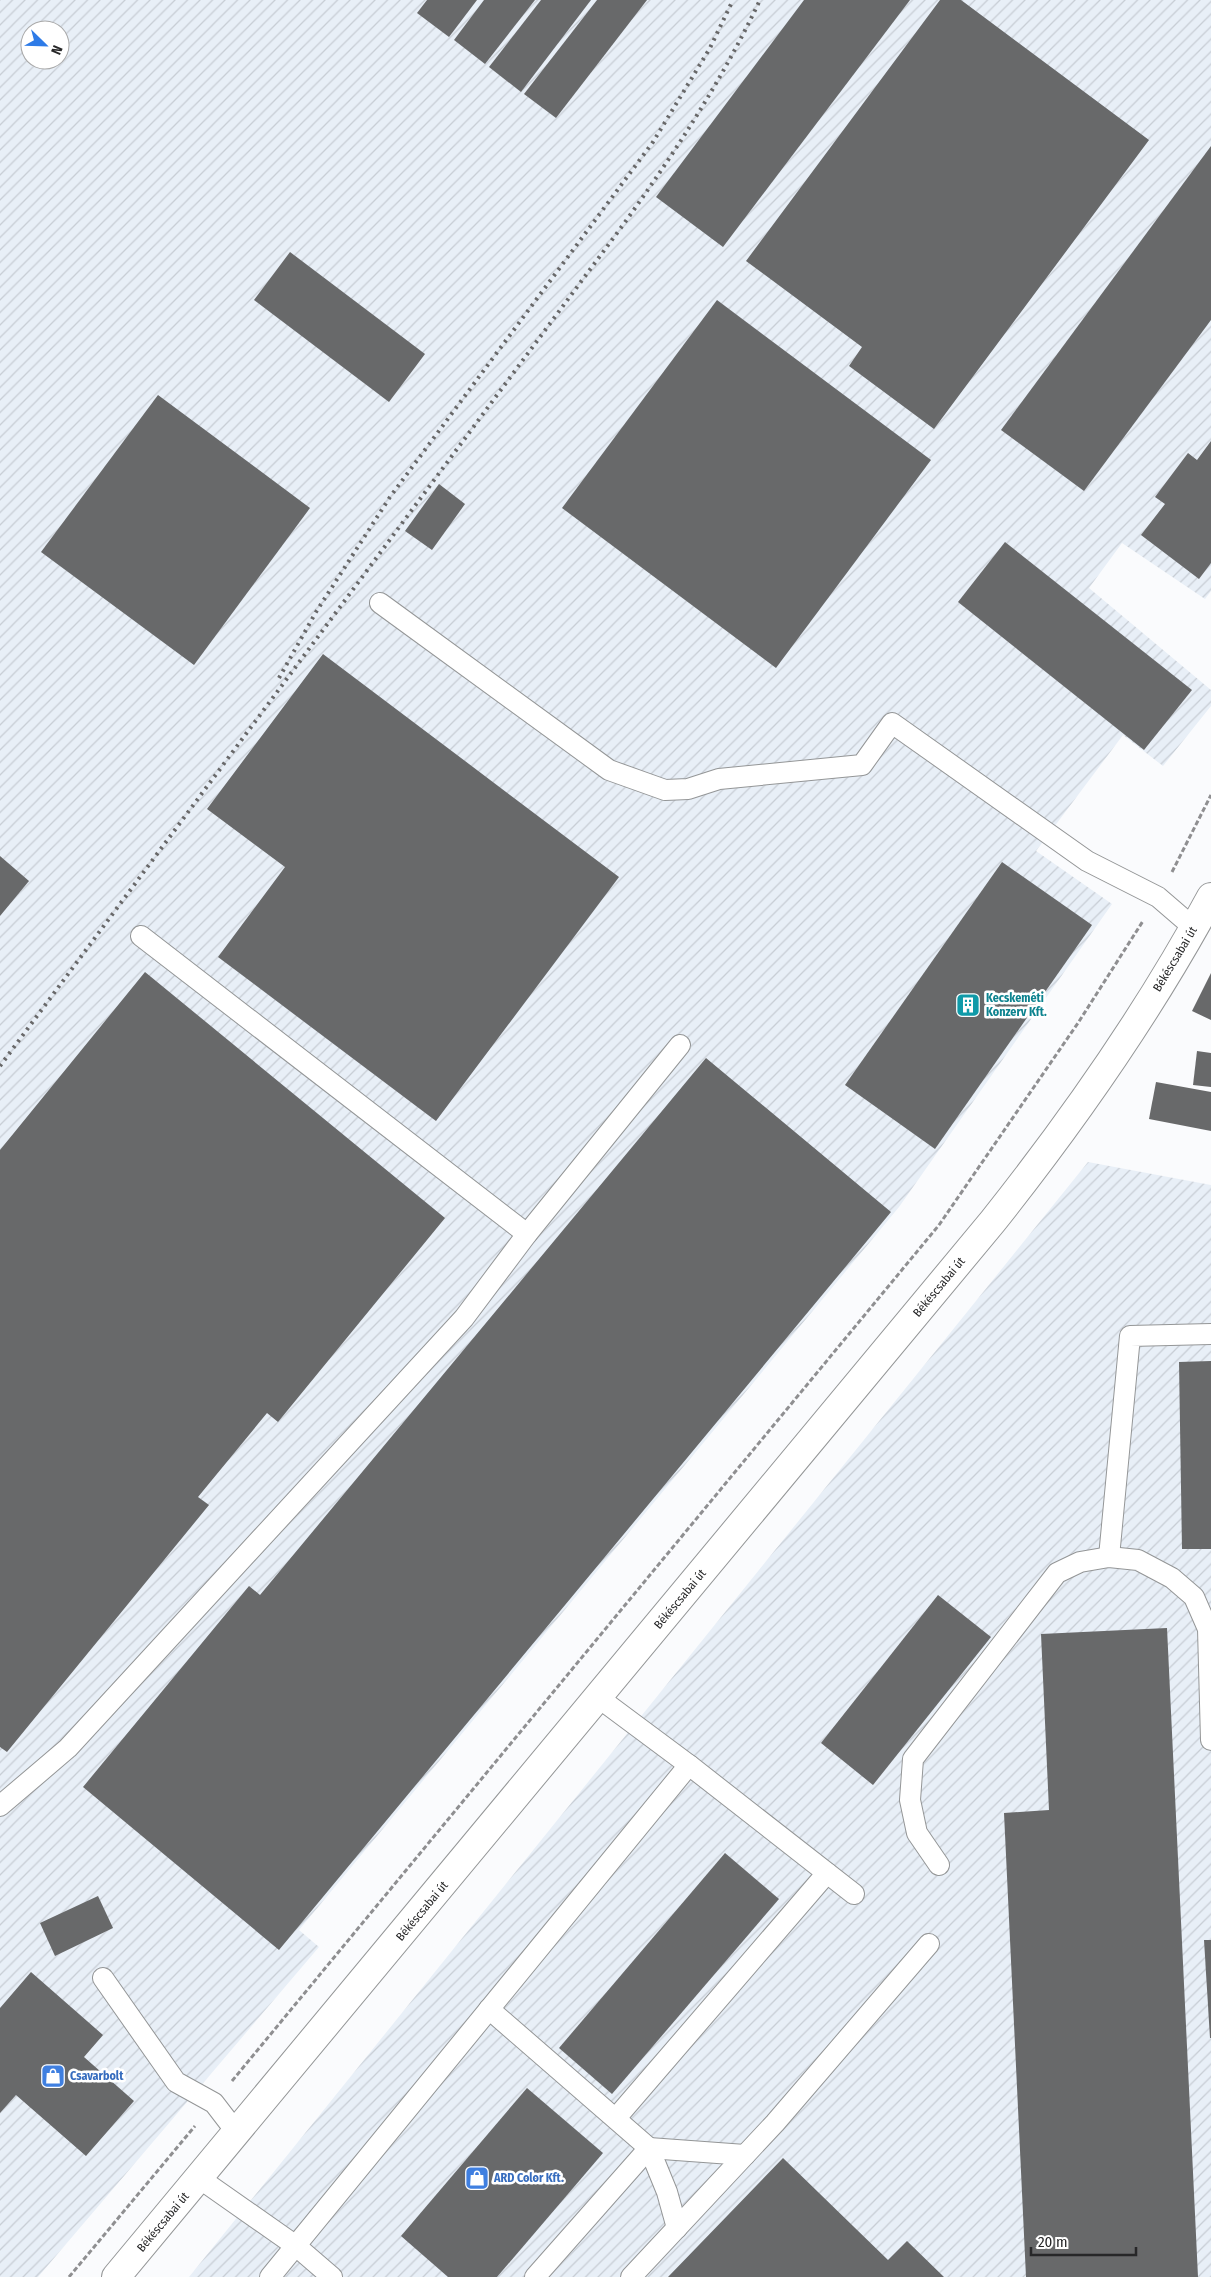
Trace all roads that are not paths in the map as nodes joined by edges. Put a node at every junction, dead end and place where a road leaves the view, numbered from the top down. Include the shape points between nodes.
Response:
1 (380, 604) dead end
2 (1211, 897) edge
3 (1194, 928) junction
4 (141, 936) dead end
5 (680, 1044) dead end
6 (527, 1234) junction
7 (1211, 1334) edge
8 (1109, 1557) junction
9 (598, 1698) junction
10 (1211, 1740) edge
11 (690, 1765) junction
12 (0, 1806) edge
13 (939, 1865) dead end
14 (827, 1873) junction
15 (854, 1894) dead end
16 (929, 1944) dead end
17 (103, 1978) dead end
18 (489, 2009) junction
19 (616, 2118) junction
20 (237, 2133) junction
21 (649, 2148) junction
22 (745, 2155) junction
23 (200, 2178) junction
24 (677, 2228) junction
25 (296, 2246) junction
26 (116, 2277) edge
27 (270, 2277) edge
28 (332, 2277) edge
29 (535, 2277) edge
30 (631, 2277) edge

1 - 3 lane via 609,770 665,790 688,789 719,779 862,765 892,723 1087,861 1158,897
2 - 3 street, Békéscsabai út
3 - 9 street, Békéscsabai út via 1144,1011 1039,1163
4 - 6 lane
5 - 6 lane
6 - 12 lane via 464,1318 102,1712 68,1748
7 - 8 lane via 1130,1336
8 - 10 lane via 1138,1560 1172,1578 1194,1597 1208,1630
8 - 13 lane via 1080,1562 1057,1573 912,1759 910,1800 917,1833
9 - 11 lane
9 - 20 street, Békéscsabai út
11 - 14 lane
11 - 18 lane
14 - 15 lane
14 - 19 lane
16 - 22 lane
17 - 20 lane via 176,2082 214,2103
18 - 19 lane
18 - 25 lane
19 - 21 lane
20 - 23 street, Békéscsabai út
21 - 22 lane
21 - 24 lane via 668,2192
21 - 29 lane
22 - 24 lane
23 - 25 lane
23 - 26 street, Békéscsabai út
24 - 30 lane
25 - 27 lane
25 - 28 lane

